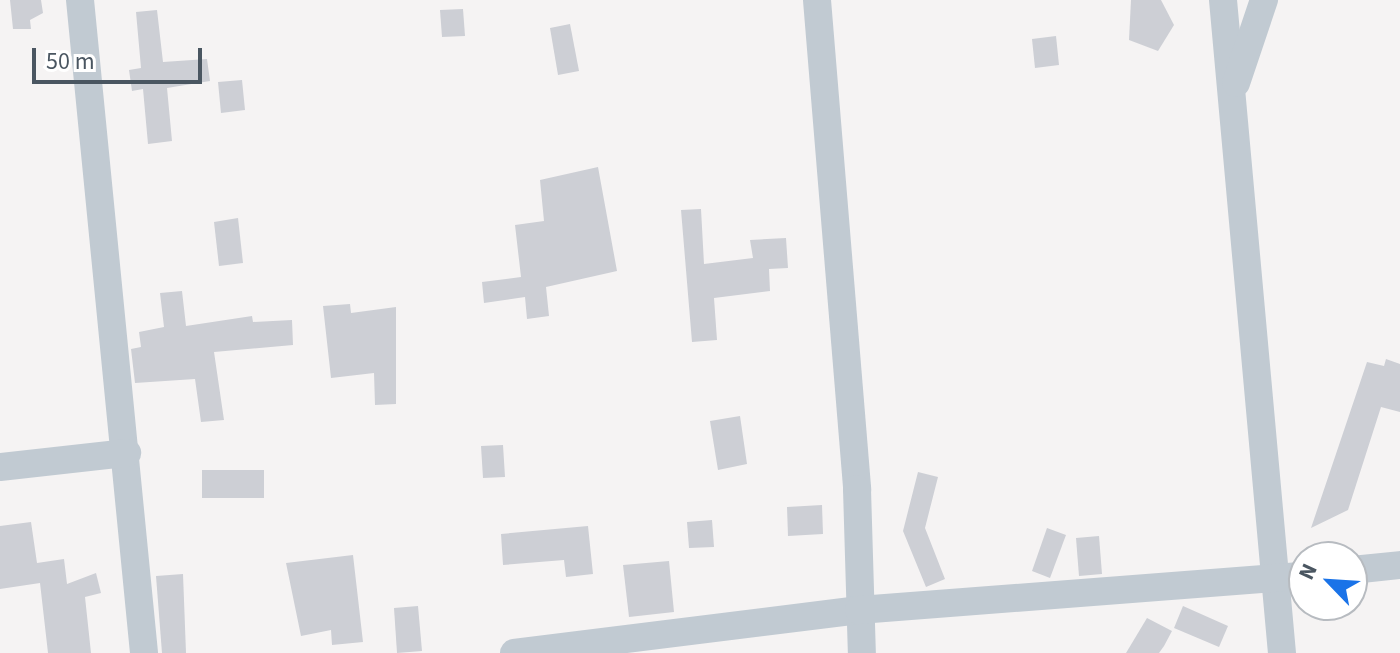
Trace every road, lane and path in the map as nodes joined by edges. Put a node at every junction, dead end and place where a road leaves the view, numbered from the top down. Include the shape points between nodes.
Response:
1 (80, 0) edge
2 (817, 0) edge
3 (1223, 0) edge
4 (1264, 0) edge
5 (1232, 95) junction
6 (127, 453) junction
7 (0, 467) edge
8 (1400, 565) edge
9 (1368, 568) edge
10 (1288, 578) edge
11 (1276, 579) junction
12 (859, 610) junction
13 (144, 653) edge
14 (514, 653) edge
15 (862, 653) edge
16 (1282, 653) edge

1 - 6 street via 80,56
2 - 12 street via 853,426
3 - 5 street
4 - 5 street
5 - 11 street
6 - 7 street
6 - 13 street
8 - 9 street
10 - 11 street
11 - 12 street
11 - 16 street
12 - 14 street
12 - 15 street

